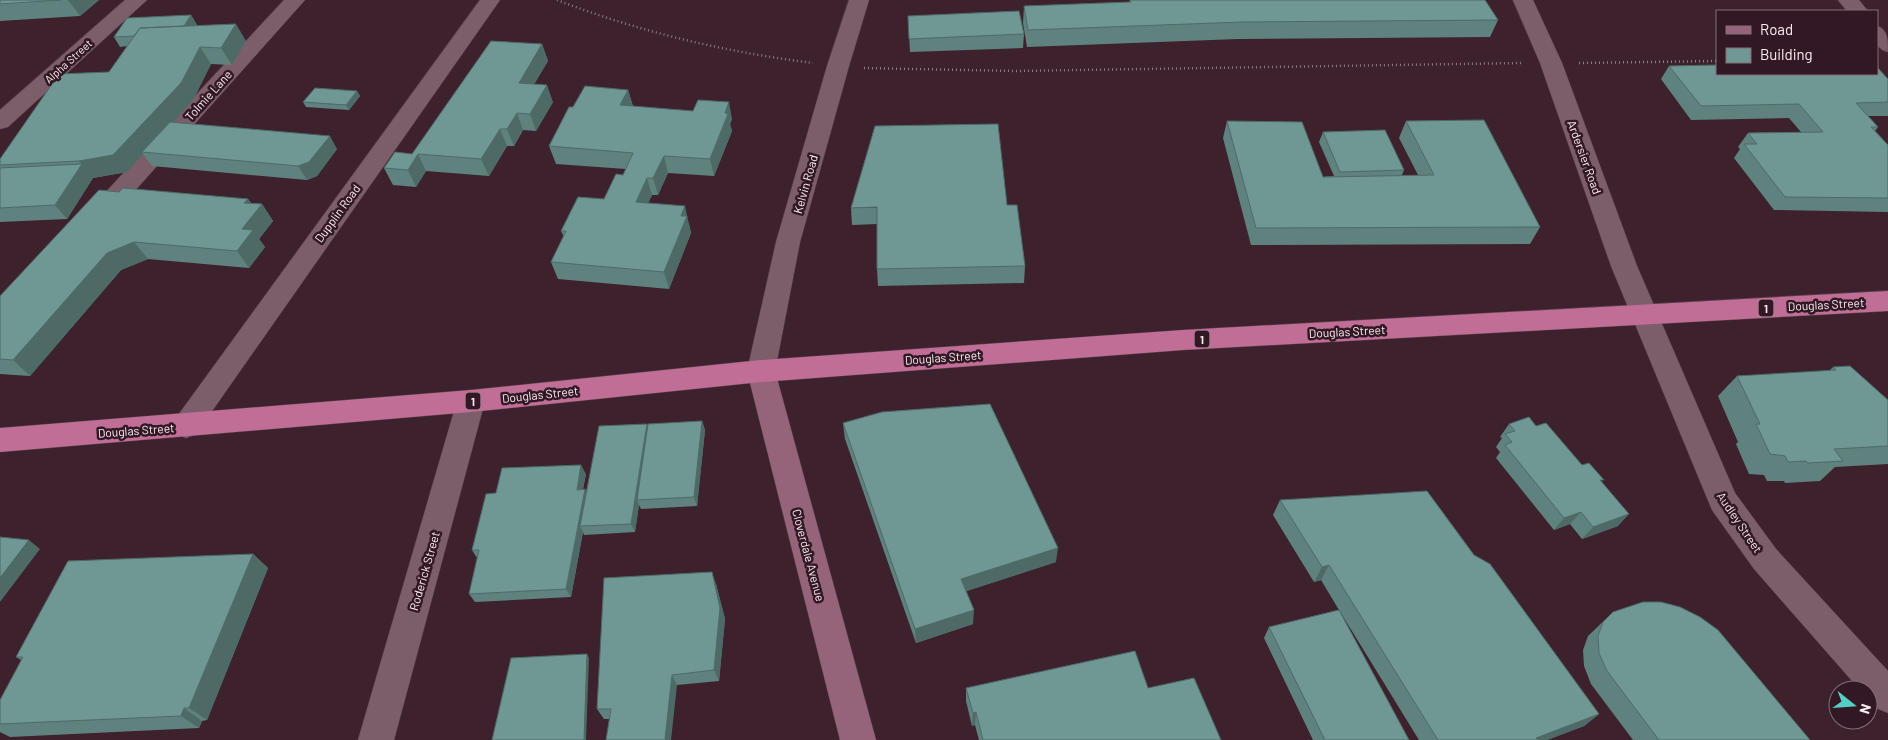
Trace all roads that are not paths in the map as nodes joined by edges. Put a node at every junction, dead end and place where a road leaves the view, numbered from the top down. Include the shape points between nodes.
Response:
1 (137, 0) edge
2 (295, 0) edge
3 (490, 0) edge
4 (859, 0) edge
5 (1523, 0) edge
6 (1848, 0) edge
7 (1857, 10) edge
8 (1878, 33) edge
9 (1888, 46) edge
10 (0, 122) edge
11 (87, 228) edge
12 (1888, 301) edge
13 (1645, 314) junction
14 (761, 371) junction
15 (471, 401) junction
16 (186, 426) junction
17 (0, 440) edge
18 (1888, 696) edge
19 (376, 740) edge
20 (858, 740) edge

1 - 10 street, Alpha Street
2 - 11 street, Tolmie Lane
3 - 16 street, Dupplin Road
4 - 14 street, Kelvin Road via 788,242
5 - 13 street, Ardersier Road via 1551,63 1621,259
6 - 7 street
8 - 9 street
12 - 13 highway, Douglas Street / 1
13 - 14 highway, Douglas Street / 1 via 1183,340
13 - 18 street, Audley Street via 1723,501 1765,558
14 - 15 highway, Douglas Street / 1
14 - 20 main road, Cloverdale Avenue
15 - 16 highway, Douglas Street / 1
15 - 19 street, Roderick Street
16 - 17 highway, Douglas Street / 1

